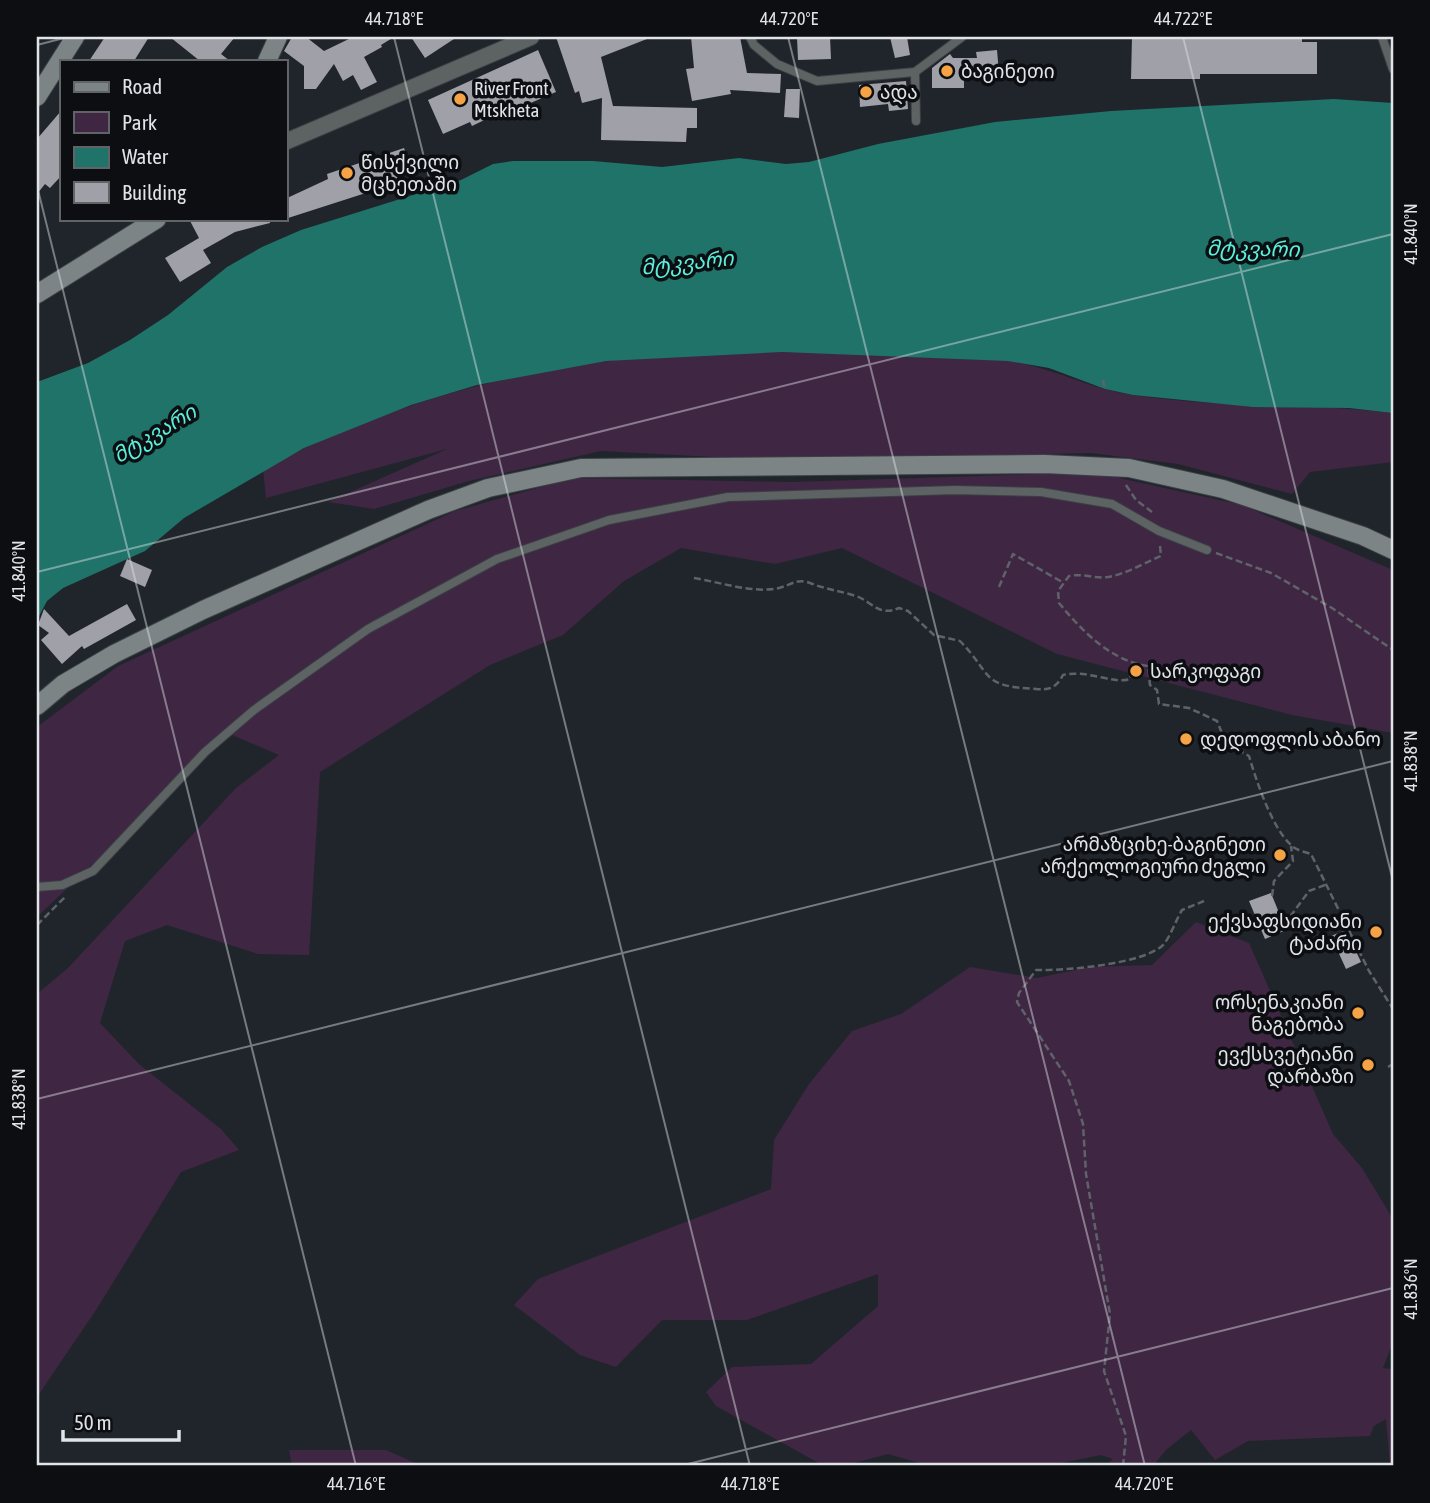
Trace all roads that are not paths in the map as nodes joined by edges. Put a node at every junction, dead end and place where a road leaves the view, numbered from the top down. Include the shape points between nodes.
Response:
1 (75, 37) edge
2 (278, 37) edge
3 (530, 37) edge
4 (750, 37) edge
5 (962, 37) edge
6 (1382, 37) edge
7 (60, 60) edge
8 (267, 60) edge
9 (60, 61) edge
10 (1393, 69) edge
11 (915, 72) junction
12 (37, 97) edge
13 (916, 121) dead end
14 (287, 141) edge
15 (156, 220) edge
16 (37, 294) edge
17 (1207, 550) road end
18 (1393, 550) edge
19 (37, 706) edge
20 (37, 887) edge

1 - 7 main road
2 - 8 main road
3 - 14 street
4 - 11 lane via 777,64 817,81
5 - 11 lane
6 - 10 lane
9 - 12 main road
11 - 13 lane
15 - 16 main road
17 - 20 lane via 1159,531 1112,504 1041,492 728,497 609,520 497,559 368,629 205,751 93,871 62,885
18 - 19 main road via 1223,489 1129,468 1045,464 581,468 488,488 428,510 114,654 63,684

